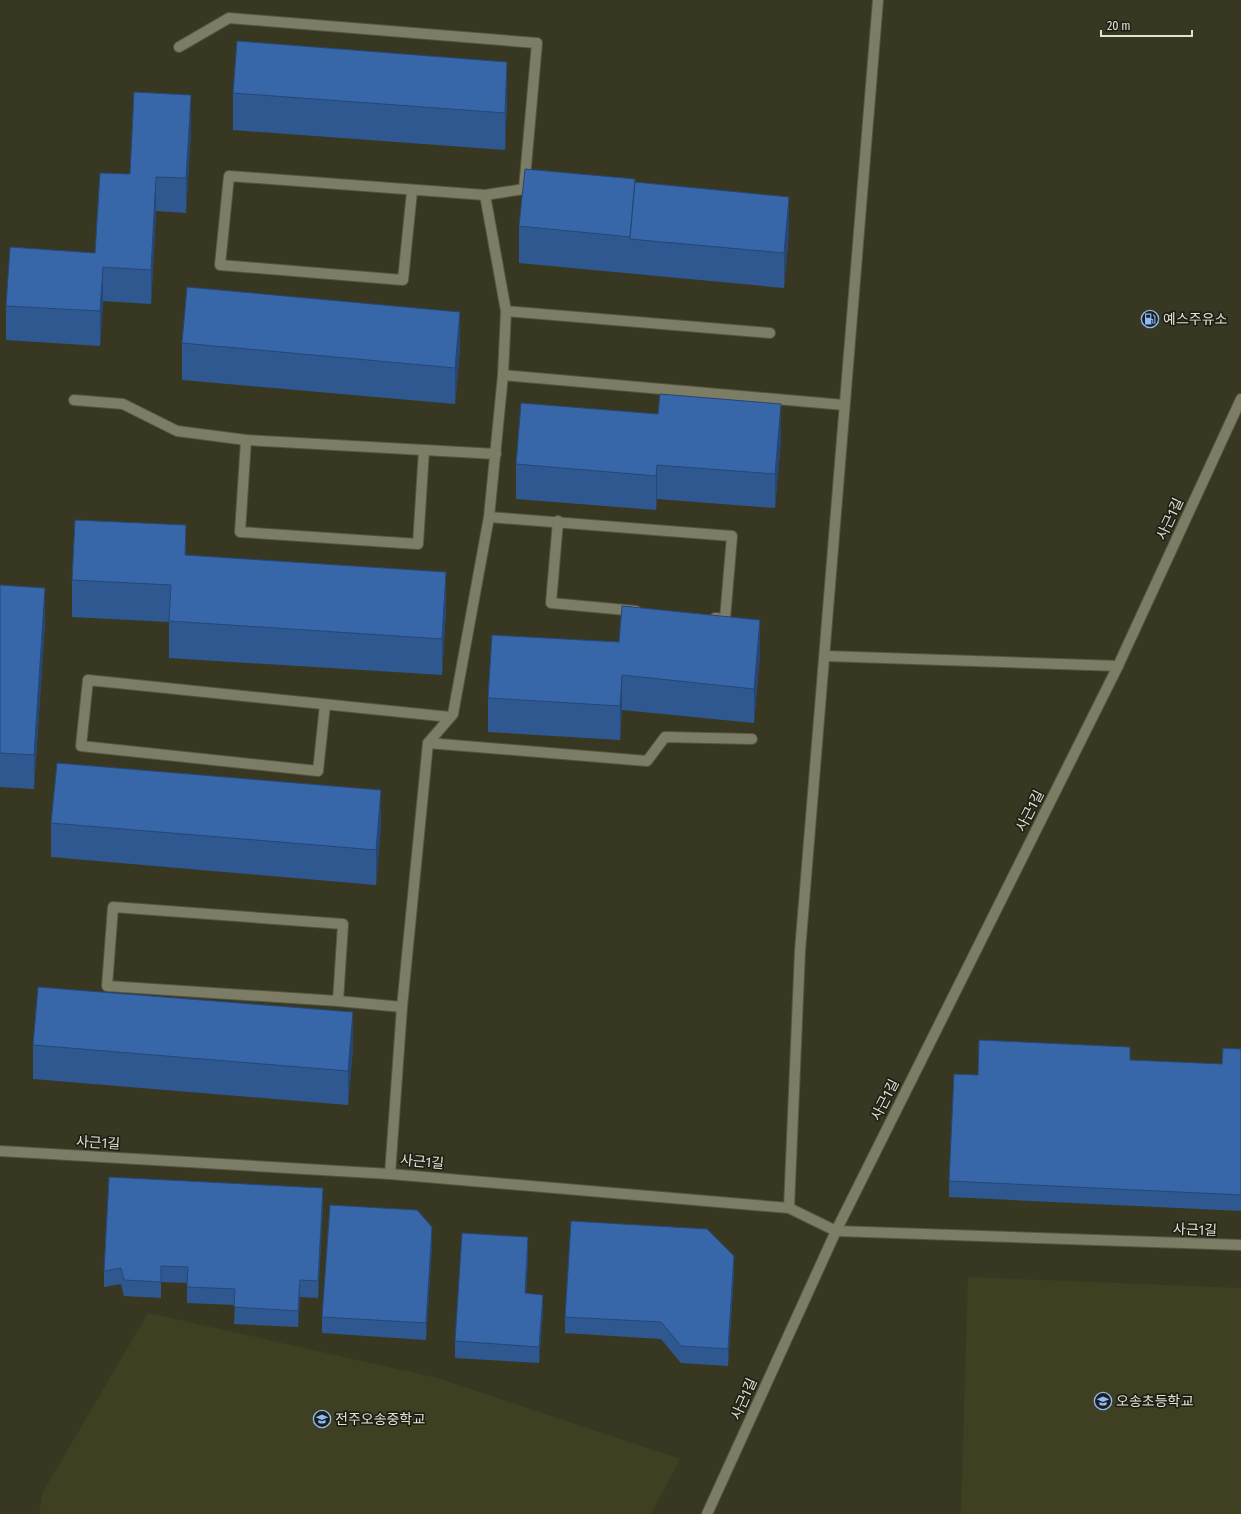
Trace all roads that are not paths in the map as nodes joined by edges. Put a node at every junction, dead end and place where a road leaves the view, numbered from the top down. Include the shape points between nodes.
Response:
1 (878, 0) edge
2 (179, 47) dead end
3 (412, 191) junction
4 (484, 195) junction
5 (506, 311) junction
6 (770, 334) dead end
7 (503, 375) junction
8 (1241, 399) edge
9 (74, 400) dead end
10 (844, 405) junction
11 (246, 440) junction
12 (424, 450) junction
13 (496, 454) junction
14 (490, 517) junction
15 (558, 521) junction
16 (646, 612) edge
17 (701, 617) edge
18 (825, 656) junction
19 (1118, 666) junction
20 (325, 705) junction
21 (450, 717) junction
22 (752, 739) edge
23 (428, 744) junction
24 (338, 1001) junction
25 (402, 1007) junction
26 (0, 1152) edge
27 (390, 1174) junction
28 (789, 1208) junction
29 (836, 1231) junction
30 (1241, 1245) edge
31 (707, 1514) edge

1 - 10 street
2 - 4 street via 229,18 537,43 524,189
3 - 3 street via 402,280 220,265 229,176
3 - 4 street
4 - 5 street
5 - 6 street
5 - 7 street
7 - 10 street
7 - 13 street
8 - 19 street, 사근1길
9 - 11 street via 122,404 177,431
10 - 18 street
11 - 12 street
11 - 12 street via 240,532 418,544
12 - 13 street
13 - 14 street
14 - 15 street
14 - 21 street via 453,714
15 - 16 street via 551,604
15 - 17 street via 732,536 725,619
18 - 19 street
18 - 28 street via 800,951
19 - 29 street, 사근1길
20 - 20 street via 88,680 81,746 318,771
20 - 21 street
21 - 23 street
22 - 23 street via 665,737 647,761
23 - 25 street
24 - 24 street via 107,986 113,907 343,924
24 - 25 street
25 - 27 street
26 - 27 street, 사근1길
27 - 28 street, 사근1길
28 - 29 street, 사근1길
29 - 30 street, 사근1길
29 - 31 street, 사근1길

